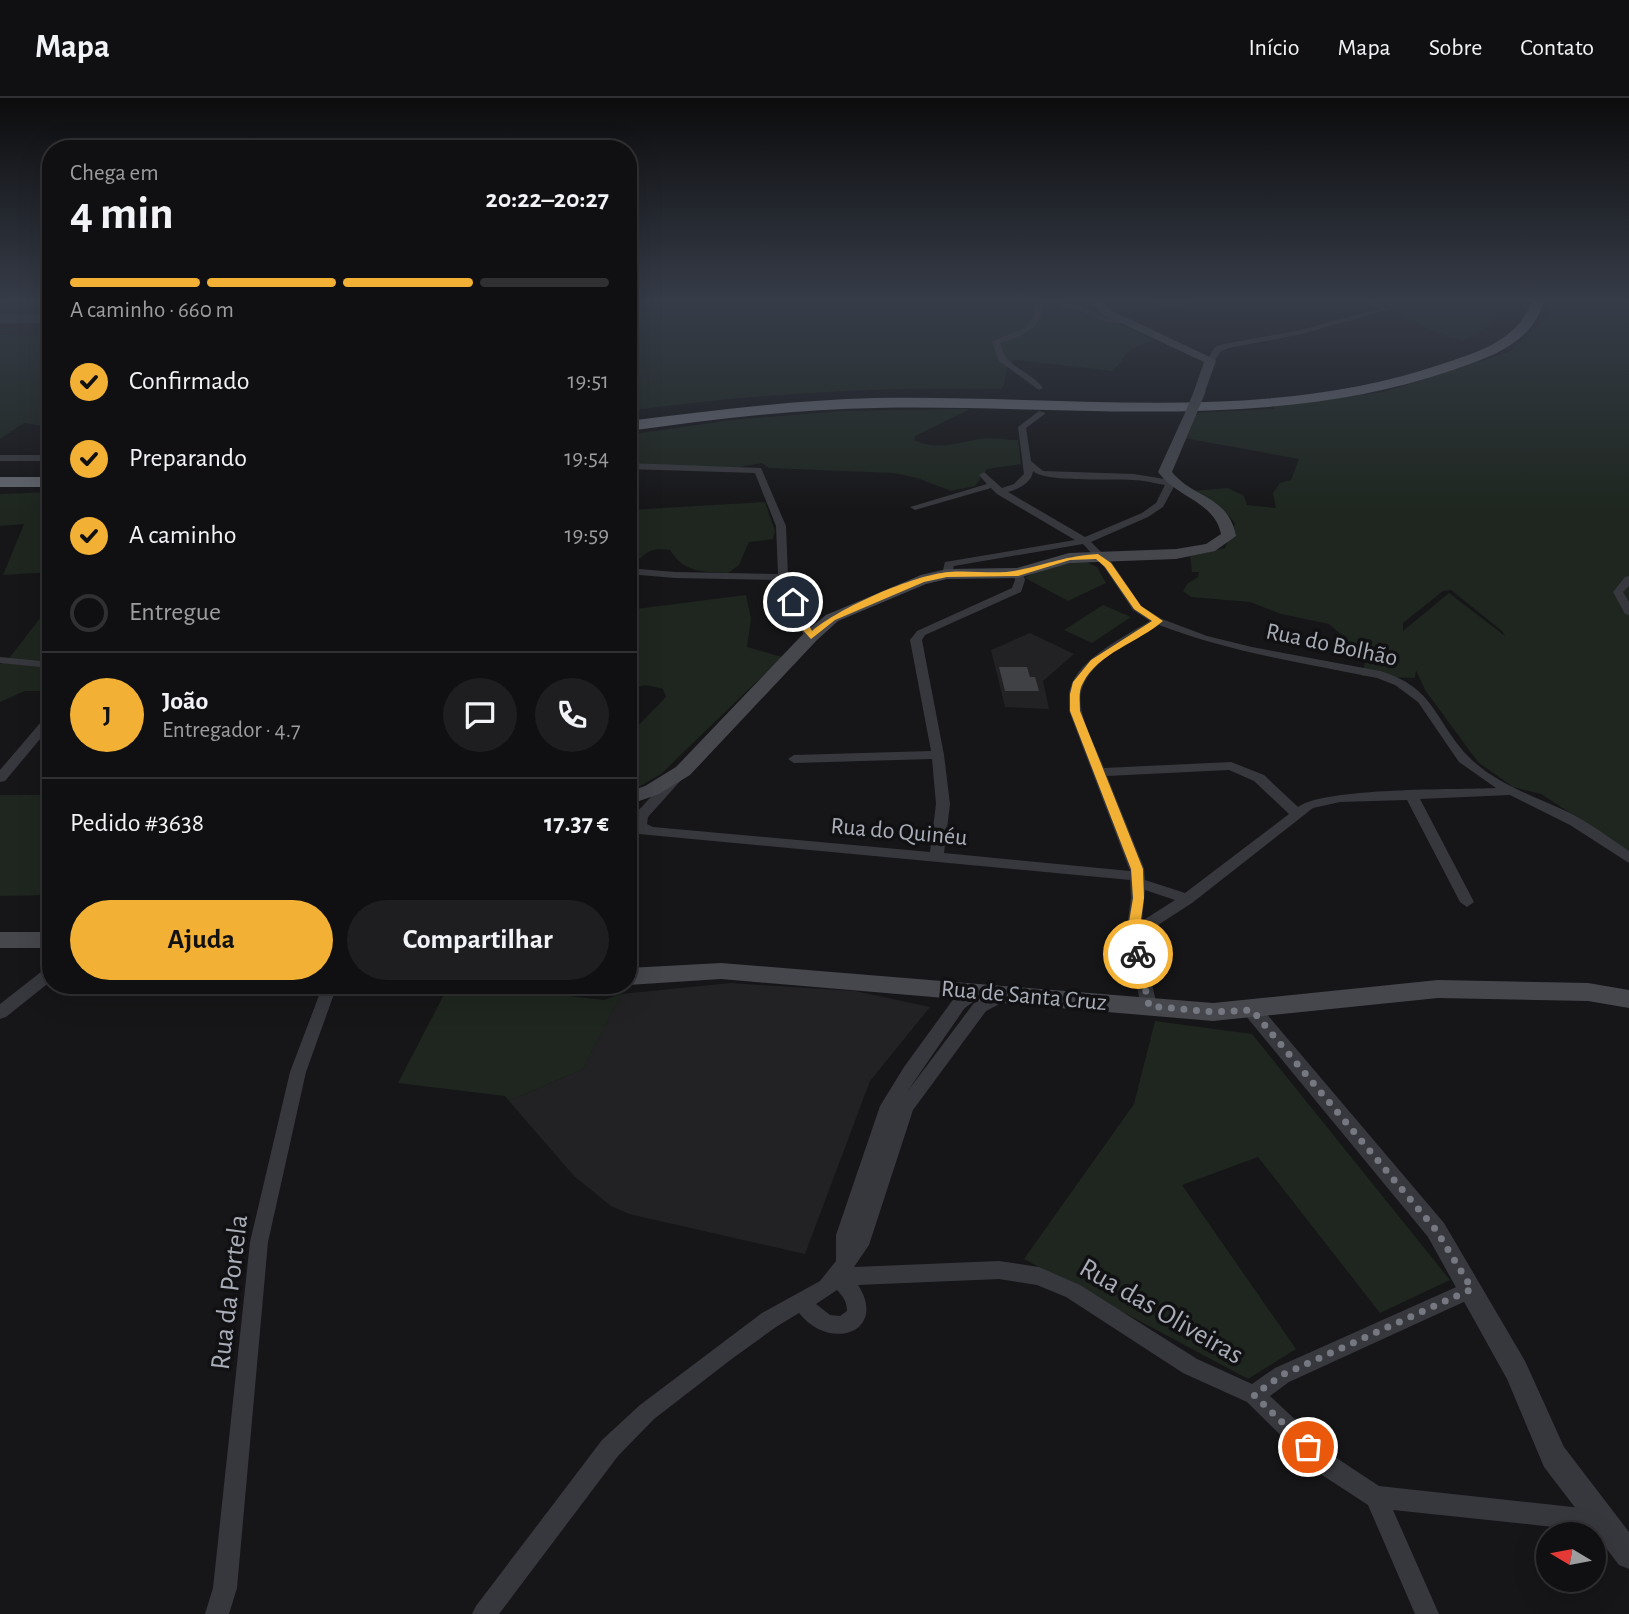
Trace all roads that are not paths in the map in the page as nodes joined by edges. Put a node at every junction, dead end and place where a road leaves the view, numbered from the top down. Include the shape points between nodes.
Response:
1 (1017, 371) edge
2 (1207, 371) edge
3 (1415, 371) edge
4 (1441, 371) edge
5 (1039, 388) dead end
6 (1042, 413) dead end
7 (637, 417) edge
8 (637, 425) edge
9 (0, 458) edge
10 (42, 458) edge
11 (1029, 463) junction
12 (637, 466) edge
13 (0, 474) edge
14 (42, 474) edge
15 (984, 475) dead end
16 (0, 482) edge
17 (42, 482) edge
18 (1171, 483) junction
19 (996, 488) junction
20 (915, 507) dead end
21 (1085, 541) junction
22 (1098, 557) junction
23 (637, 572) edge
24 (1018, 573) junction
25 (947, 574) junction
26 (783, 577) junction
27 (1629, 579) edge
28 (1629, 612) edge
29 (1158, 621) junction
30 (811, 636) junction
31 (0, 660) edge
32 (42, 664) edge
33 (42, 729) edge
34 (938, 755) junction
35 (794, 759) dead end
36 (1098, 772) junction
37 (0, 778) edge
38 (1508, 792) junction
39 (1412, 796) junction
40 (641, 799) edge
41 (1297, 814) junction
42 (637, 830) edge
43 (655, 832) junction
44 (936, 858) junction
45 (1629, 858) edge
46 (1138, 880) junction
47 (1187, 899) junction
48 (1467, 902) dead end
49 (1133, 934) junction
50 (0, 940) edge
51 (42, 940) edge
52 (637, 976) edge
53 (42, 979) edge
54 (921, 986) junction
55 (968, 992) junction
56 (326, 994) edge
57 (1008, 994) junction
58 (1629, 999) edge
59 (1149, 1006) junction
60 (1252, 1010) junction
61 (0, 1013) edge
62 (949, 1018) junction
63 (970, 1018) junction
64 (841, 1269) junction
65 (1472, 1289) junction
66 (802, 1301) junction
67 (1254, 1395) junction
68 (1376, 1497) junction
69 (1604, 1522) joint
70 (1606, 1525) edge
71 (1629, 1555) edge
72 (217, 1614) edge
73 (484, 1614) edge
74 (1427, 1614) edge

1 - 5 street via 1031,377
2 - 18 main road, bridge via 1165,472
3 - 7 highway via 1316,390 1218,398 852,396
4 - 8 highway via 1408,381 1280,401 842,404
6 - 11 street via 1022,426
9 - 10 street
11 - 18 street via 1040,473
11 - 19 street via 1029,475 1017,486
12 - 26 street via 758,470 781,526
13 - 14 highway
15 - 19 street
16 - 17 highway
18 - 21 street via 1160,505 1146,515
18 - 22 main road via 1216,508 1228,522 1230,536 1210,548 1177,554
19 - 20 street
19 - 21 street
21 - 22 street, Rua do Bolhão
21 - 25 street via 949,564
22 - 24 main road via 1069,558
22 - 29 street, Rua do Bolhão via 1138,608
23 - 26 street
24 - 25 main road
24 - 34 street via 1017,590 921,633 916,640
25 - 30 main road via 832,618
26 - 30 street
27 - 28 street via 1618,592
29 - 36 street via 1095,662 1078,682 1075,711
29 - 38 street, Rua do Bolhão via 1203,638 1402,682 1420,694 1463,758
30 - 40 main road via 683,771
31 - 32 street
33 - 37 street
34 - 35 street
34 - 44 street via 943,804
36 - 41 street via 1231,766 1259,778
36 - 46 street
38 - 39 street
38 - 45 street, Rua do Bolhão via 1557,812
39 - 41 street via 1340,798 1309,805
39 - 48 street
40 - 43 street via 639,821 644,830
41 - 47 street
42 - 43 street, Rua do Quinéu
43 - 44 street, Rua do Quinéu
44 - 46 street, Rua do Quinéu
46 - 47 street, Rua do Quinéu
46 - 49 street
47 - 49 street
49 - 59 street
50 - 51 main road
52 - 54 main road, Rua de Santa Cruz via 721,971
53 - 61 street
54 - 55 main road, Rua de Santa Cruz
54 - 62 street via 945,998
55 - 57 main road, Rua de Santa Cruz
55 - 62 street
55 - 63 street via 974,1008
56 - 72 street, Rua da Portela via 298,1072 259,1242 225,1588
57 - 59 main road, Rua de Santa Cruz
57 - 63 street via 980,1007
58 - 60 main road, Rua de Santa Cruz via 1588,992 1438,989 1344,996
59 - 60 main road, Rua de Santa Cruz via 1213,1012
60 - 65 street via 1436,1230
62 - 64 street via 887,1111 845,1235
63 - 64 street via 905,1107 860,1245
64 - 66 street via 827,1287
64 - 66 street via 857,1302 850,1322 840,1327 829,1325 811,1314
64 - 67 street, Rua das Oliveiras via 999,1270 1039,1276 1073,1292 1189,1366
65 - 67 street via 1282,1375
65 - 69 street via 1516,1370 1554,1457
66 - 73 street via 726,1351 610,1448
67 - 68 street, Rua das Oliveiras via 1327,1465
68 - 69 street
68 - 74 street
70 - 71 street

